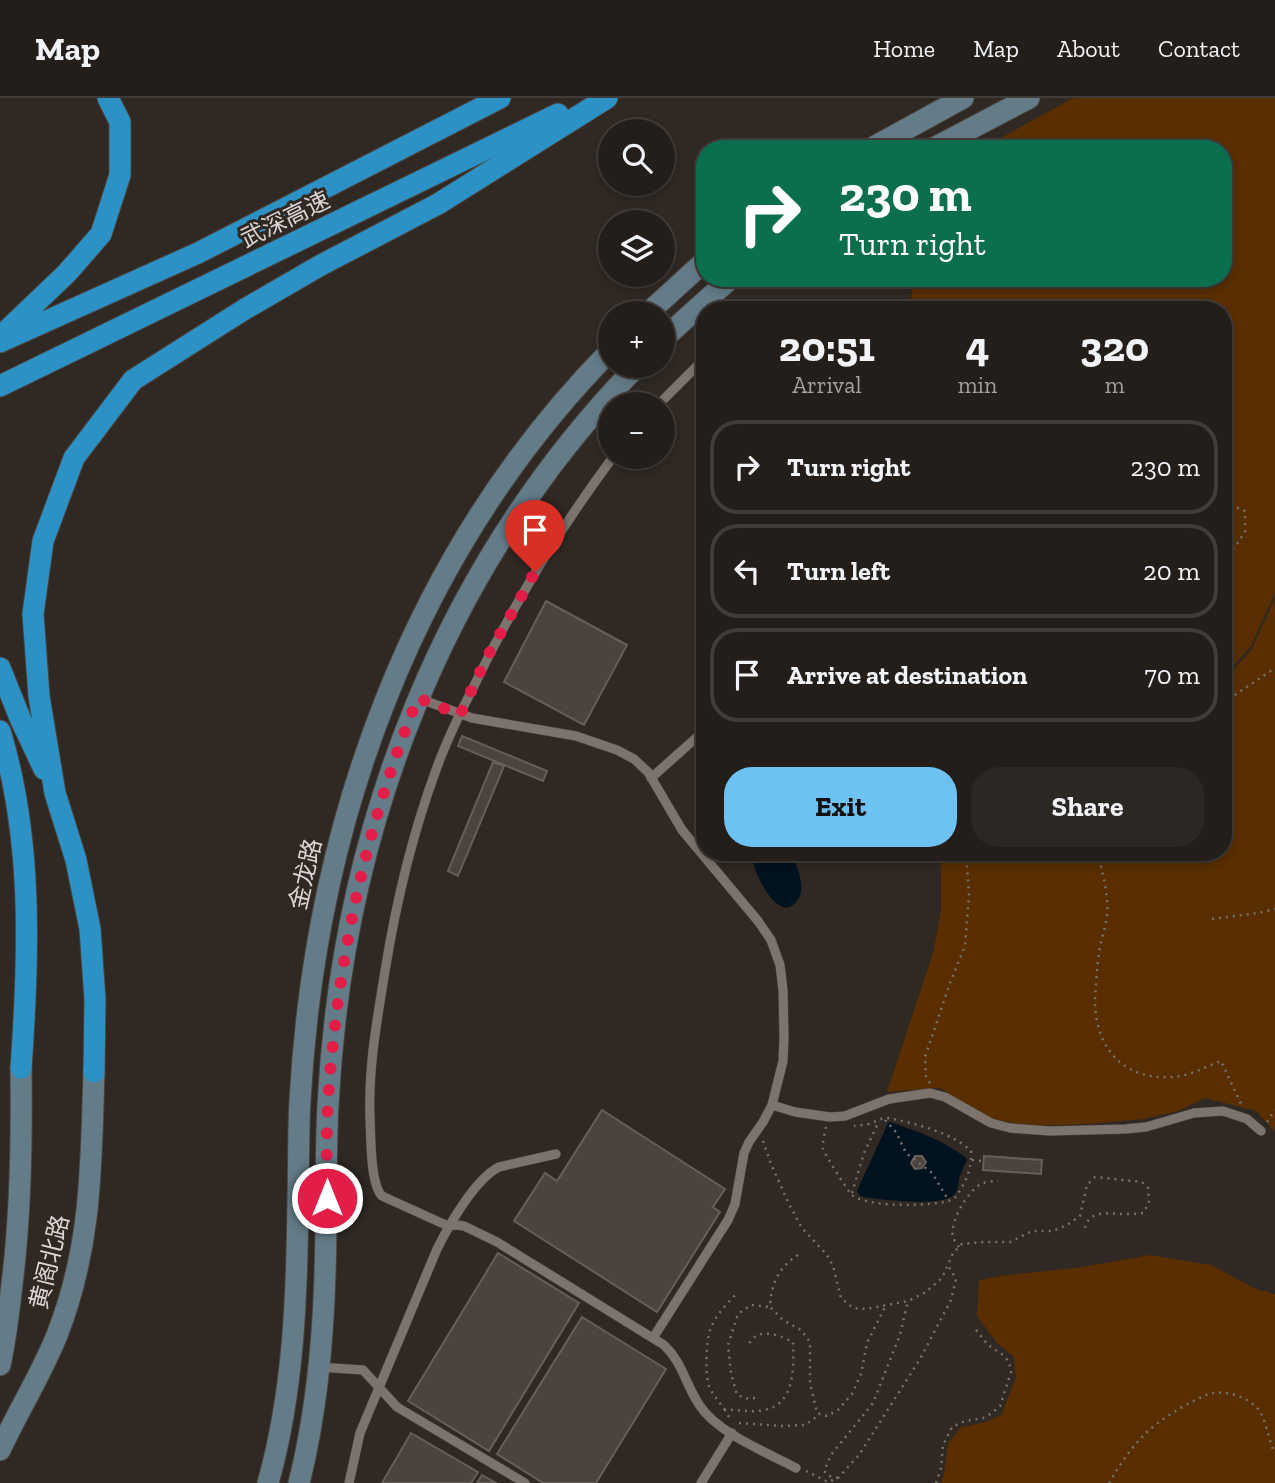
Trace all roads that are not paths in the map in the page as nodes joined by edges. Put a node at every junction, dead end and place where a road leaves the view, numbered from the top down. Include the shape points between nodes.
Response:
1 (108, 98) edge
2 (500, 98) edge
3 (592, 98) edge
4 (607, 98) edge
5 (963, 98) edge
6 (1029, 98) edge
7 (886, 140) edge
8 (949, 140) edge
9 (696, 269) edge
10 (722, 287) edge
11 (661, 301) edge
12 (706, 301) edge
13 (696, 310) edge
14 (675, 328) edge
15 (0, 339) edge
16 (598, 365) edge
17 (696, 367) edge
18 (626, 378) edge
19 (0, 386) edge
20 (671, 392) edge
21 (604, 469) edge
22 (0, 668) edge
23 (418, 698) junction
24 (460, 715) junction
25 (0, 731) edge
26 (696, 738) edge
27 (5, 757) edge
28 (651, 778) junction
29 (55, 793) junction
30 (696, 847) edge
31 (708, 861) edge
32 (21, 1068) joint
33 (94, 1072) joint
34 (772, 1105) junction
35 (1261, 1130) dead end
36 (556, 1154) dead end
37 (448, 1226) junction
38 (653, 1338) junction
39 (0, 1365) edge
40 (319, 1367) junction
41 (379, 1387) junction
42 (732, 1433) junction
43 (0, 1450) edge
44 (796, 1468) road end
45 (268, 1483) edge
46 (299, 1483) edge
47 (349, 1483) edge
48 (525, 1483) edge
49 (701, 1483) edge

1 - 15 highway via 120,122 120,175 101,234
2 - 15 highway, 武深高速 via 198,253
3 - 19 highway, 武深高速
4 - 29 highway via 438,204 321,265 133,380 74,458 43,541 33,614 39,696
5 - 7 street
6 - 8 street
9 - 11 street
10 - 12 street
13 - 14 street
16 - 45 street, 金龙路 via 544,426 461,544 394,677 349,803 323,912 308,1008 299,1105 291,1349
17 - 20 lane
18 - 23 street via 568,444 514,518 464,601
21 - 24 lane via 545,555
22 - 29 highway
23 - 24 lane
23 - 40 street via 373,823 343,964 328,1105
24 - 28 lane via 599,743 634,759
24 - 37 lane via 435,772 399,894 378,1014 369,1101 378,1192
25 - 27 highway
26 - 28 lane
27 - 32 highway via 21,839 26,916
28 - 30 lane
29 - 33 highway via 76,860 90,929
31 - 34 lane via 758,921 776,952 784,1038
32 - 39 street, 黄阁北路 via 19,1216
33 - 43 street, 黄阁北路 via 91,1181 76,1275 57,1335
34 - 35 lane via 827,1122 898,1097 930,1093 1010,1128 1125,1129 1223,1111 1247,1119
34 - 38 lane via 744,1153 735,1203 727,1220
36 - 37 lane via 490,1171
37 - 38 lane via 464,1226 497,1242
37 - 41 lane
38 - 42 lane via 674,1355 708,1417
40 - 41 lane via 363,1370
40 - 46 street
41 - 47 lane via 360,1433
41 - 48 lane via 397,1407
42 - 44 lane
42 - 49 lane

